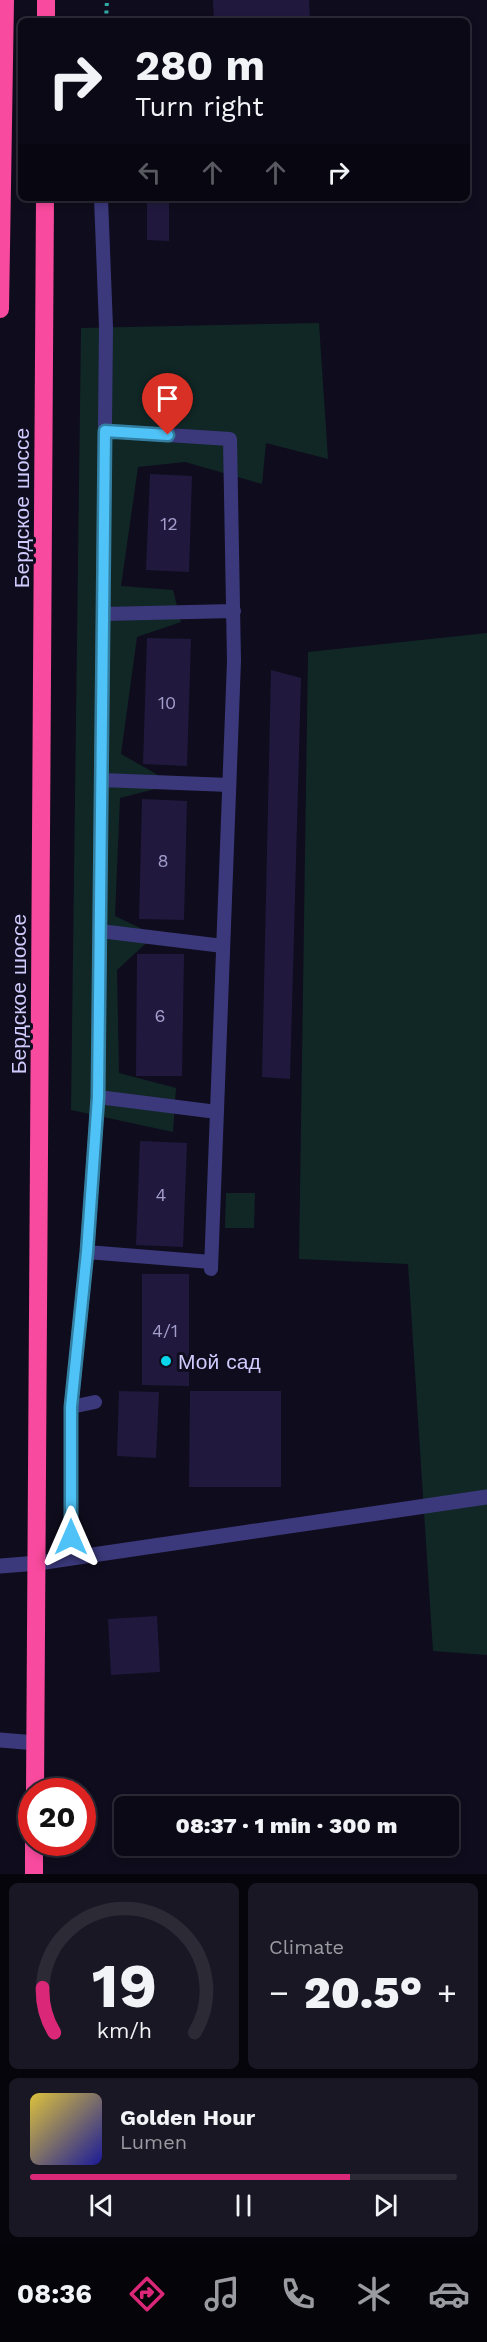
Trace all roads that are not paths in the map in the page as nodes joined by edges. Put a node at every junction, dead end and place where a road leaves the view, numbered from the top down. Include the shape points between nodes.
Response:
1 (5, 0) edge
2 (46, 0) edge
3 (46, 18) edge
4 (45, 201) edge
5 (101, 201) edge
6 (1, 225) edge
7 (0, 309) edge
8 (105, 431) junction
9 (234, 611) junction
10 (103, 614) junction
11 (102, 780) junction
12 (229, 785) junction
13 (100, 931) junction
14 (223, 946) junction
15 (98, 1097) junction
16 (217, 1112) junction
17 (87, 1252) junction
18 (95, 1402) dead end
19 (71, 1407) junction
20 (487, 1497) edge
21 (71, 1558) junction
22 (38, 1563) junction
23 (0, 1566) edge
24 (0, 1740) edge
25 (36, 1743) junction
26 (35, 1778) edge
27 (34, 1856) edge
28 (33, 1874) edge

1 - 6 highway
2 - 3 highway
4 - 22 highway, Бердское шоссе
5 - 8 lane
6 - 7 highway
8 - 9 lane via 230,439
8 - 10 lane
9 - 10 lane
9 - 12 lane
10 - 11 lane
11 - 12 lane
11 - 13 lane
12 - 14 lane
13 - 14 lane
13 - 15 lane
14 - 16 lane
15 - 16 lane
15 - 17 lane
16 - 17 lane via 211,1265
17 - 19 lane
18 - 19 lane
19 - 21 lane
20 - 21 street
21 - 22 street
22 - 23 street
22 - 25 highway, Бердское шоссе
24 - 25 street
25 - 26 highway, Бердское шоссе
27 - 28 highway

